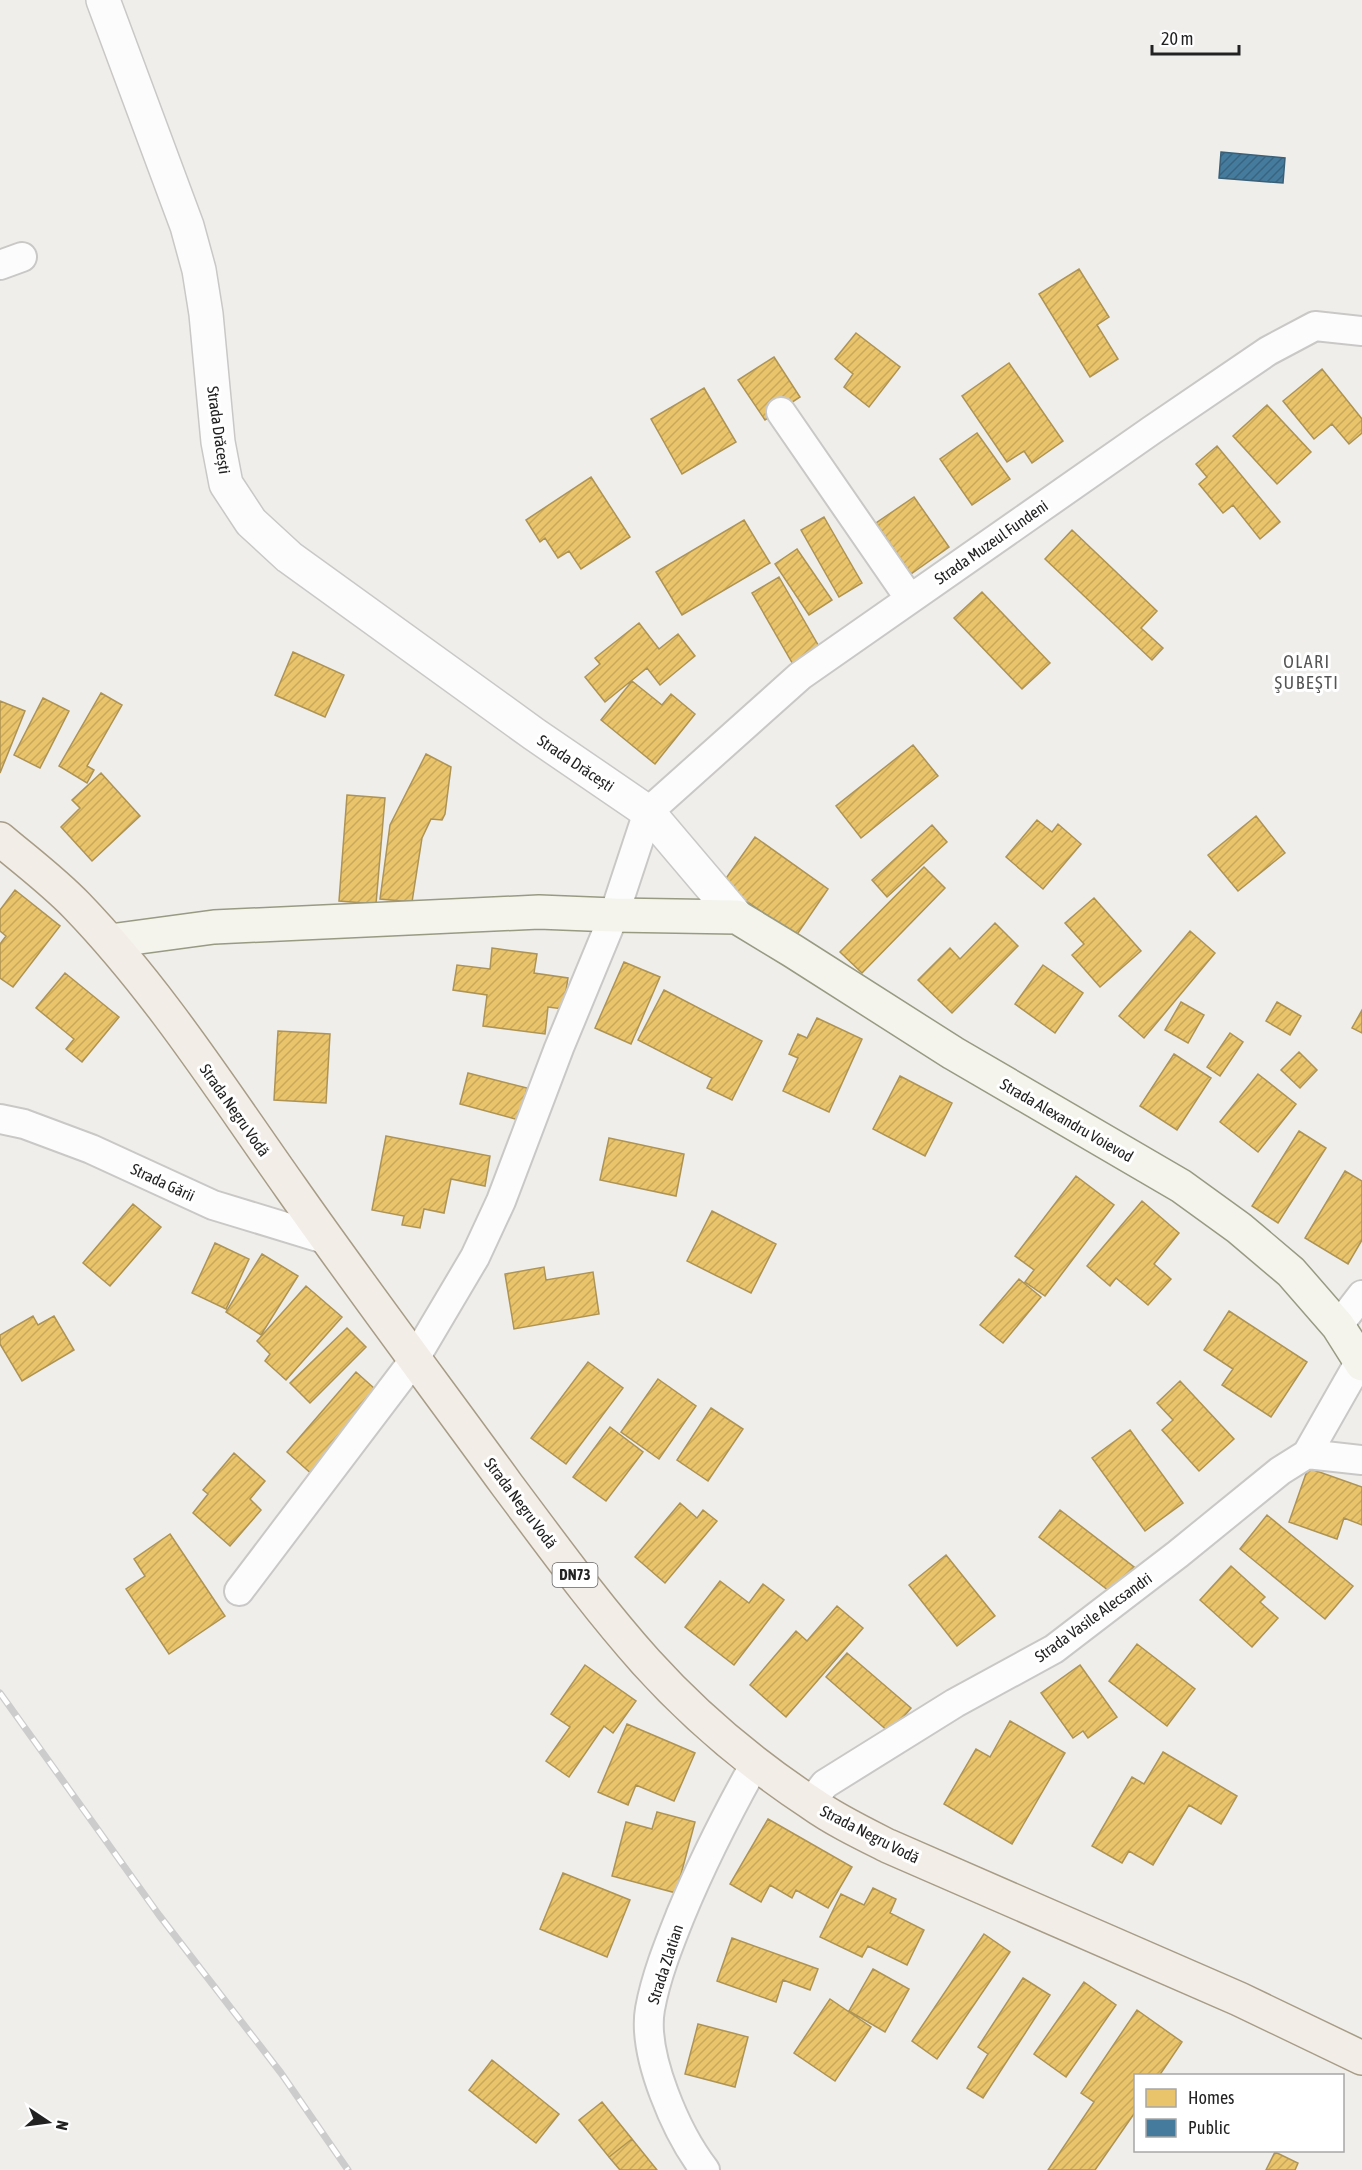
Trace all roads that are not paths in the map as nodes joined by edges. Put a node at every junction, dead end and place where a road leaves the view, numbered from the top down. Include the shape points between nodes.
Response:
1 (103, 0) edge
2 (1362, 331) edge
3 (781, 412) dead end
4 (910, 599) junction
5 (648, 812) junction
6 (0, 839) edge
7 (614, 915) junction
8 (737, 917) junction
9 (110, 941) junction
10 (0, 1119) edge
11 (328, 1240) junction
12 (1362, 1295) edge
13 (1338, 1326) junction
14 (414, 1360) junction
15 (1361, 1363) edge
16 (1306, 1454) junction
17 (1362, 1460) edge
18 (238, 1591) dead end
19 (756, 1762) junction
20 (810, 1803) junction
21 (1362, 2058) edge
22 (705, 2170) edge

1 - 5 street, Strada Drăcești via 187,226 206,314 218,442 226,484 251,522 299,564
2 - 4 street, Strada Muzeul Fundeni via 1315,326 1268,351
3 - 4 street
4 - 5 street, Strada Muzeul Fundeni via 800,676
5 - 7 street
5 - 8 street, Strada Drăcești
6 - 9 main road, Strada Negru Vodă / DN73 via 75,903
7 - 8 main road
7 - 9 main road via 539,912 214,927
7 - 14 street via 501,1201 475,1257
8 - 13 main road, Strada Alexandru Voievod via 953,1053 1182,1186 1291,1272
9 - 11 main road, Strada Negru Vodă / DN73 via 160,1004
10 - 11 street, Strada Gării via 91,1149 213,1205
11 - 14 main road, Strada Negru Vodă / DN73
12 - 13 street
13 - 15 main road, Strada Alexandru Voievod
14 - 18 street
14 - 19 main road, Strada Negru Vodă / DN73 via 603,1612 688,1705
15 - 16 street, Strada Vasile Alecsandri
16 - 17 street
16 - 20 street, Strada Vasile Alecsandri via 1054,1649 955,1703 825,1784
19 - 20 main road, Strada Negru Vodă / DN73
19 - 22 street, Strada Zlatian via 692,1889 666,1952 650,2010 650,2044 665,2097
20 - 21 main road, Strada Negru Vodă / DN73 via 888,1846 1239,1999

